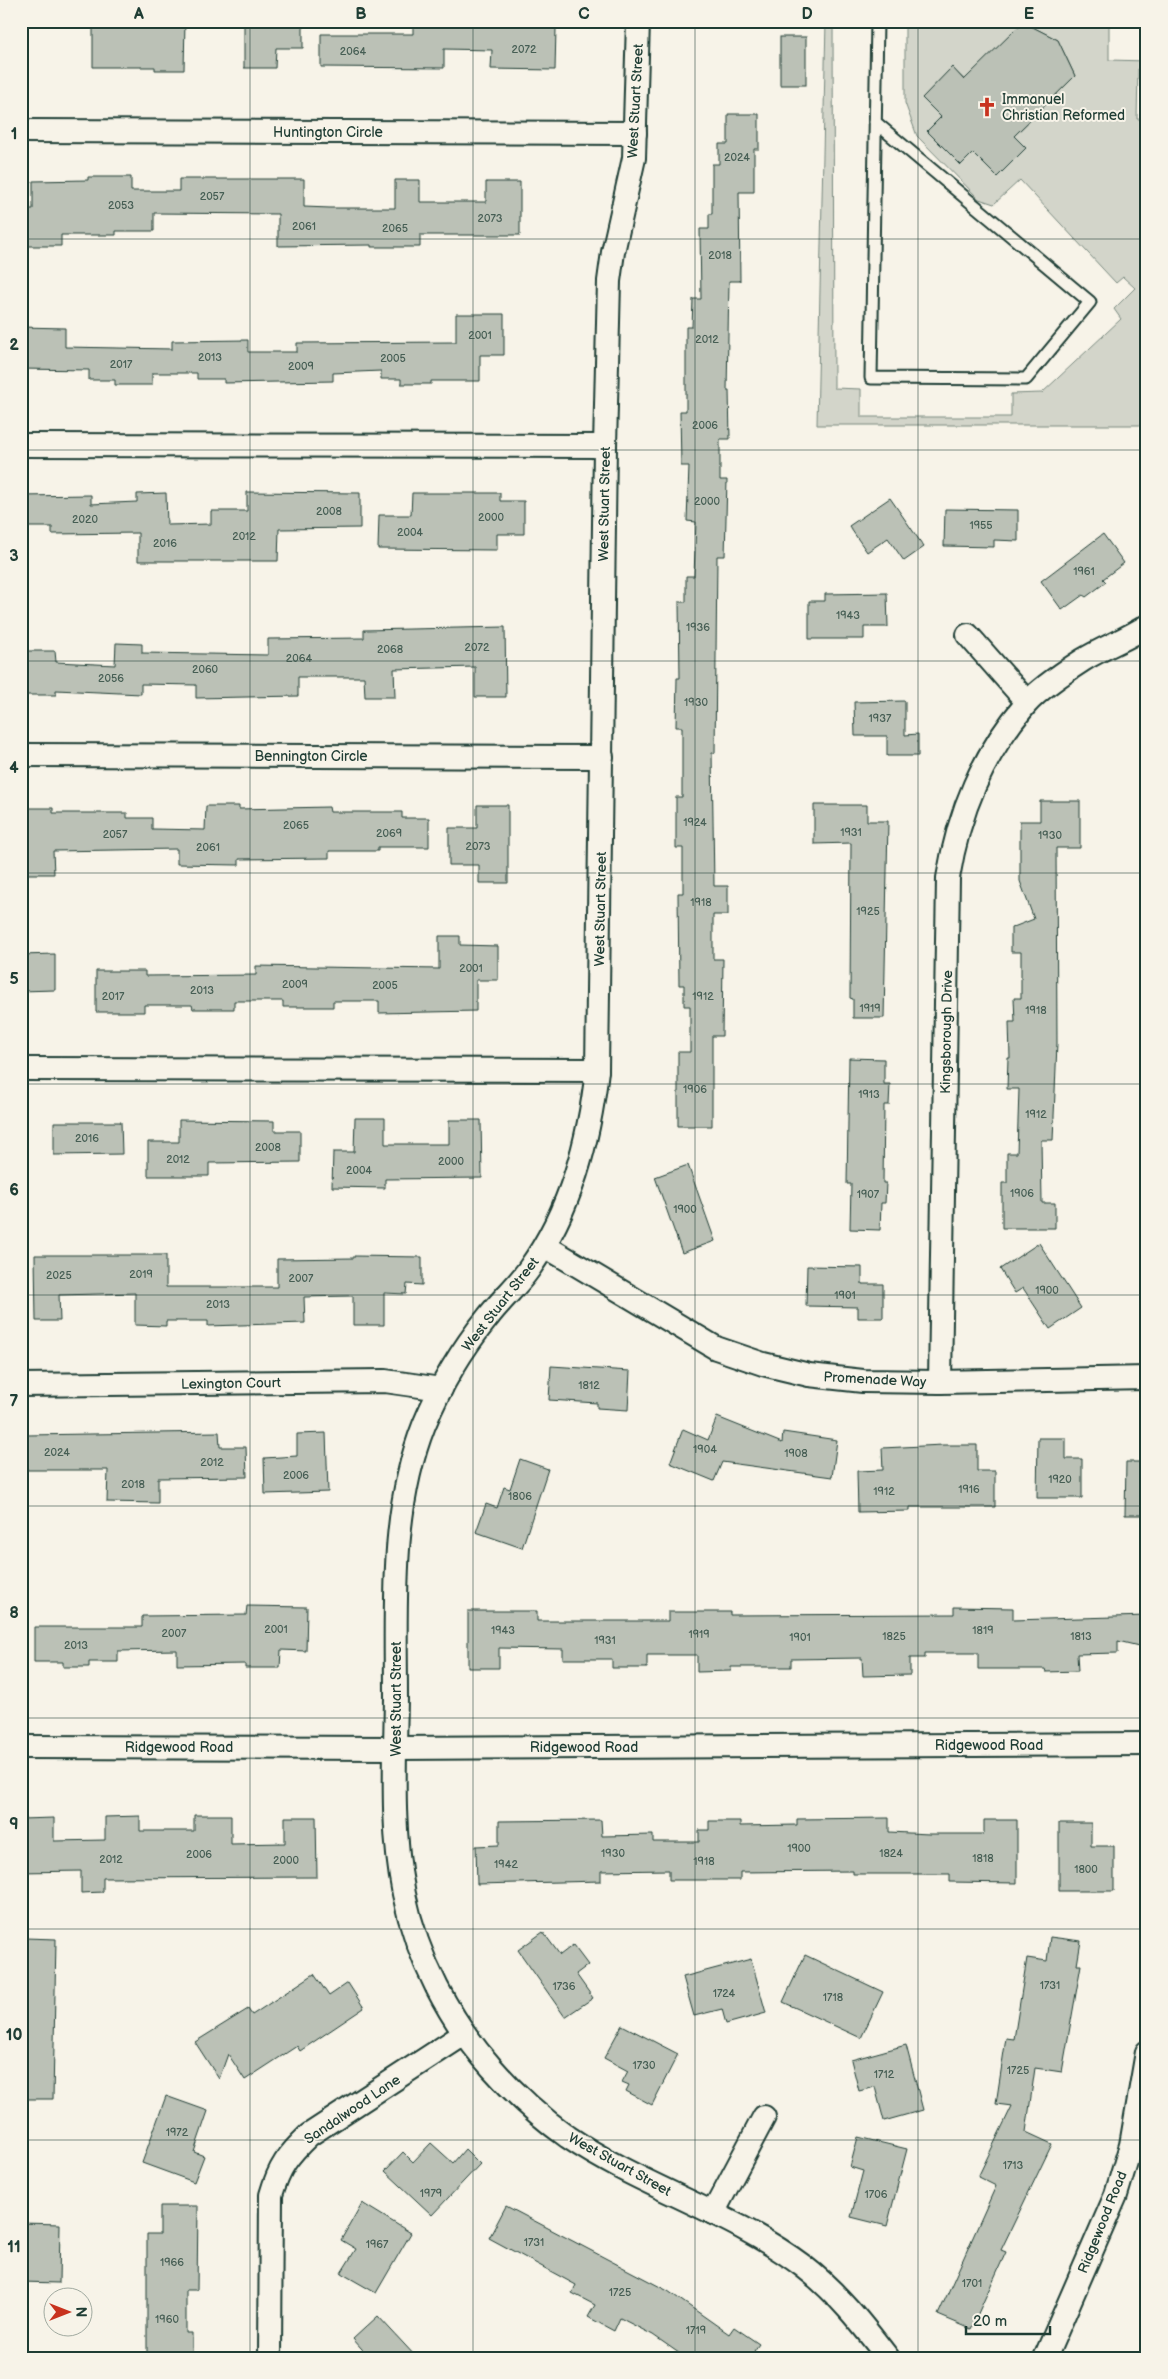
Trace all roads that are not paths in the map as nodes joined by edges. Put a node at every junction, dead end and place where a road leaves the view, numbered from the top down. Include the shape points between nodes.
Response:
1 (638, 21) edge
2 (877, 21) edge
3 (875, 122) junction
4 (21, 131) edge
5 (635, 133) junction
6 (21, 444) edge
7 (605, 446) junction
8 (1147, 626) edge
9 (968, 635) dead end
10 (1027, 702) junction
11 (21, 755) edge
12 (602, 757) junction
13 (21, 1069) edge
14 (598, 1070) junction
15 (545, 1246) junction
16 (1147, 1378) edge
17 (940, 1382) junction
18 (21, 1385) edge
19 (440, 1389) junction
20 (1147, 1744) edge
21 (21, 1747) edge
22 (395, 1748) junction
23 (464, 2034) junction
24 (1147, 2052) edge
25 (764, 2117) dead end
26 (713, 2213) junction
27 (270, 2358) edge
28 (888, 2358) edge
29 (1045, 2358) edge

1 - 5 street, West Stuart Street
2 - 3 lane
3 - 3 lane via 870,378 1026,379 1090,302
4 - 5 street, Huntington Circle
5 - 7 street, West Stuart Street via 634,158 613,252 610,281
6 - 7 street
7 - 12 street, West Stuart Street
8 - 10 street, Kingsborough Drive via 1083,660
9 - 10 street
10 - 17 street, Kingsborough Drive via 988,758 967,798 948,878
11 - 12 street, Bennington Circle
12 - 14 street, West Stuart Street
13 - 14 street
14 - 15 street, West Stuart Street via 584,1152 564,1208
15 - 17 street, Promenade Way via 716,1348 810,1375 863,1381
15 - 19 street, West Stuart Street via 527,1272 487,1317
16 - 17 street, Promenade Way
18 - 19 street, Lexington Court via 384,1381
19 - 22 street, West Stuart Street via 411,1466 403,1506 397,1593
20 - 22 street, Ridgewood Road
21 - 22 street, Ridgewood Road
22 - 23 street, West Stuart Street via 398,1851 404,1897 419,1946 438,1989
23 - 26 street, West Stuart Street via 526,2105 568,2137
23 - 27 street, Sandalwood Lane via 309,2135 291,2152 278,2172 271,2195
24 - 29 street, Ridgewood Road via 1131,2145 1116,2195
25 - 26 street
26 - 28 street, West Stuart Street via 802,2265 834,2292

